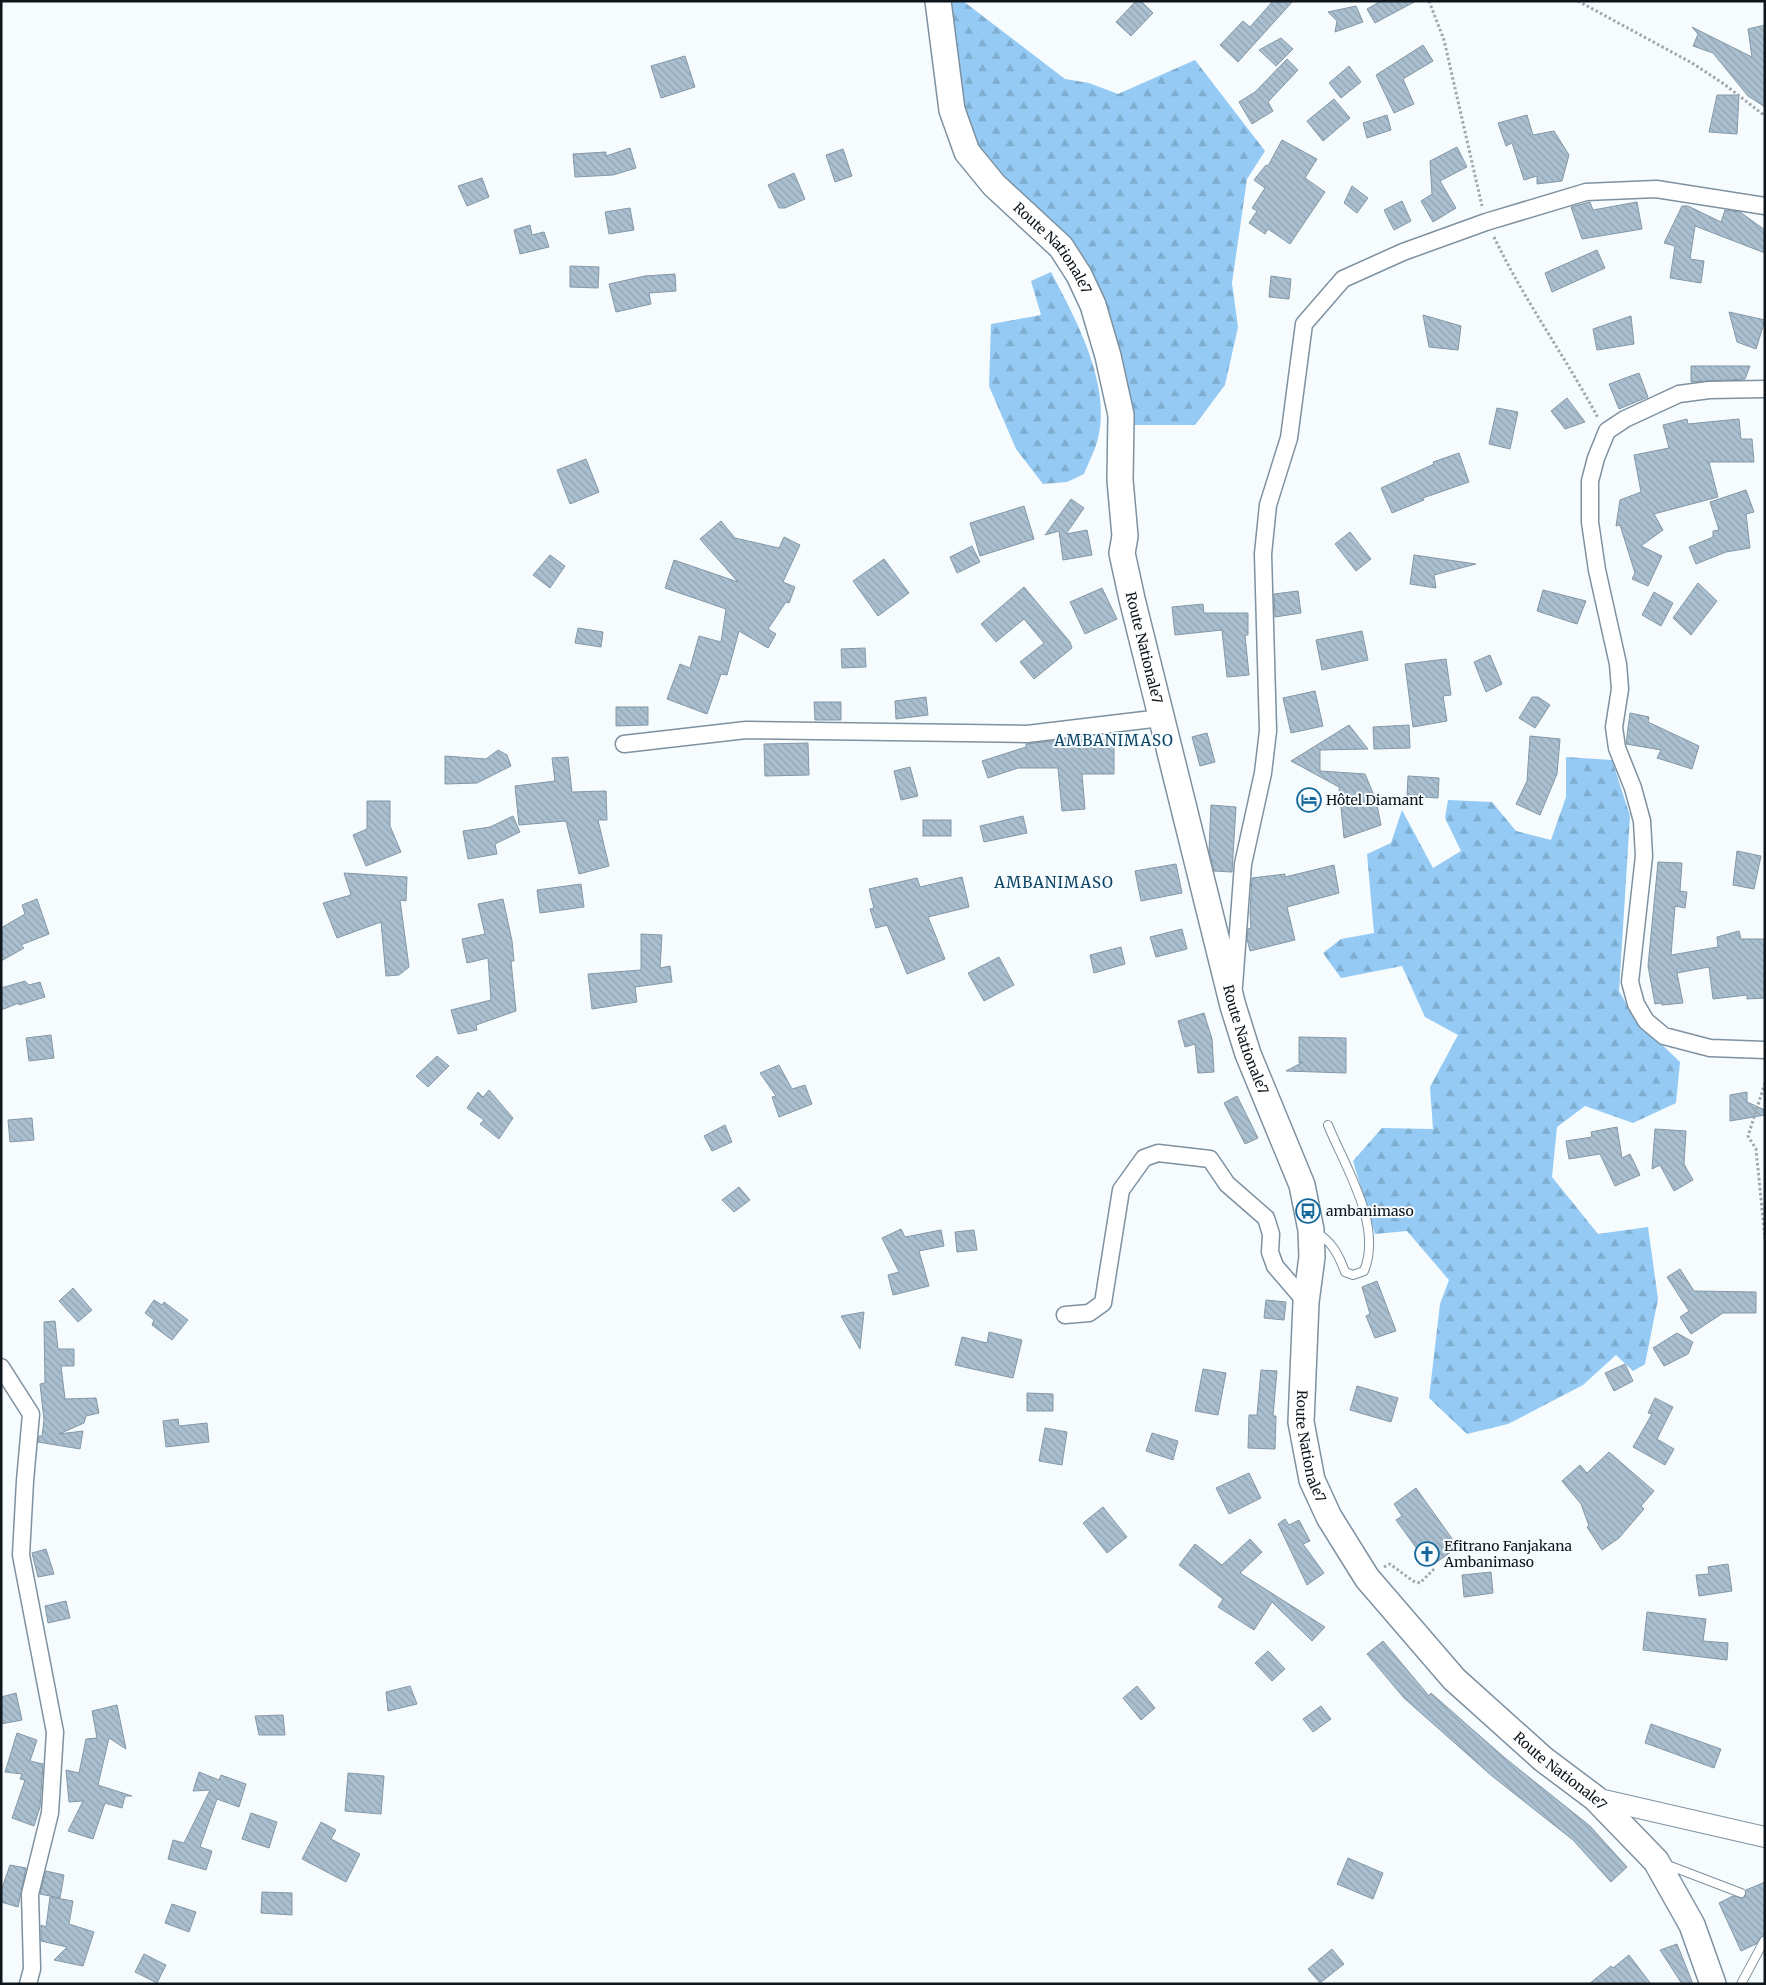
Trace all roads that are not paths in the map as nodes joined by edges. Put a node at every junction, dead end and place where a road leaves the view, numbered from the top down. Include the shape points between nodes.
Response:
1 (938, 1) edge
2 (1765, 206) edge
3 (1765, 389) edge
4 (1161, 718) junction
5 (624, 744) dead end
6 (1232, 1006) junction
7 (1765, 1050) edge
8 (1328, 1125) dead end
9 (1312, 1230) junction
10 (1306, 1302) junction
11 (1065, 1315) dead end
12 (1, 1367) edge
13 (1595, 1798) junction
14 (1765, 1838) edge
15 (1656, 1861) junction
16 (1741, 1893) dead end
17 (1764, 1941) edge
18 (28, 1984) edge
19 (1713, 1984) edge
20 (1741, 1984) edge

1 - 4 main road, Route Nationale7 via 952,110 967,152 994,186 1060,248 1079,275 1095,314 1121,415 1120,480 1125,536 1122,553
2 - 6 street via 1656,189 1586,192 1486,222 1403,252 1343,279 1304,324 1289,438 1268,506 1263,554 1268,731 1263,773 1243,864
3 - 7 street via 1679,394 1624,419 1607,431 1590,481 1590,522 1618,664 1620,689 1614,728 1617,748 1642,821 1644,856 1630,982 1636,1004 1646,1021 1664,1036 1710,1048
4 - 5 street via 1028,734 746,730
4 - 6 main road, Route Nationale7
6 - 9 main road, Route Nationale7 via 1248,1054 1302,1184
8 - 9 lane via 1355,1181 1366,1219 1370,1258 1364,1272 1345,1272 1340,1257 1325,1237
9 - 10 main road, Route Nationale7
10 - 11 street via 1275,1266 1266,1218 1227,1184 1210,1159 1158,1153 1144,1158 1121,1190 1103,1303 1089,1313
10 - 13 main road, Route Nationale7 via 1301,1422 1312,1480 1329,1516 1367,1578 1454,1679 1542,1759
12 - 18 street via 32,1414 21,1555 55,1732 50,1813 30,1894 32,1969
13 - 14 street
13 - 15 main road, Route Nationale7
15 - 16 lane
15 - 19 main road, Route Nationale7 via 1692,1925
17 - 20 lane

